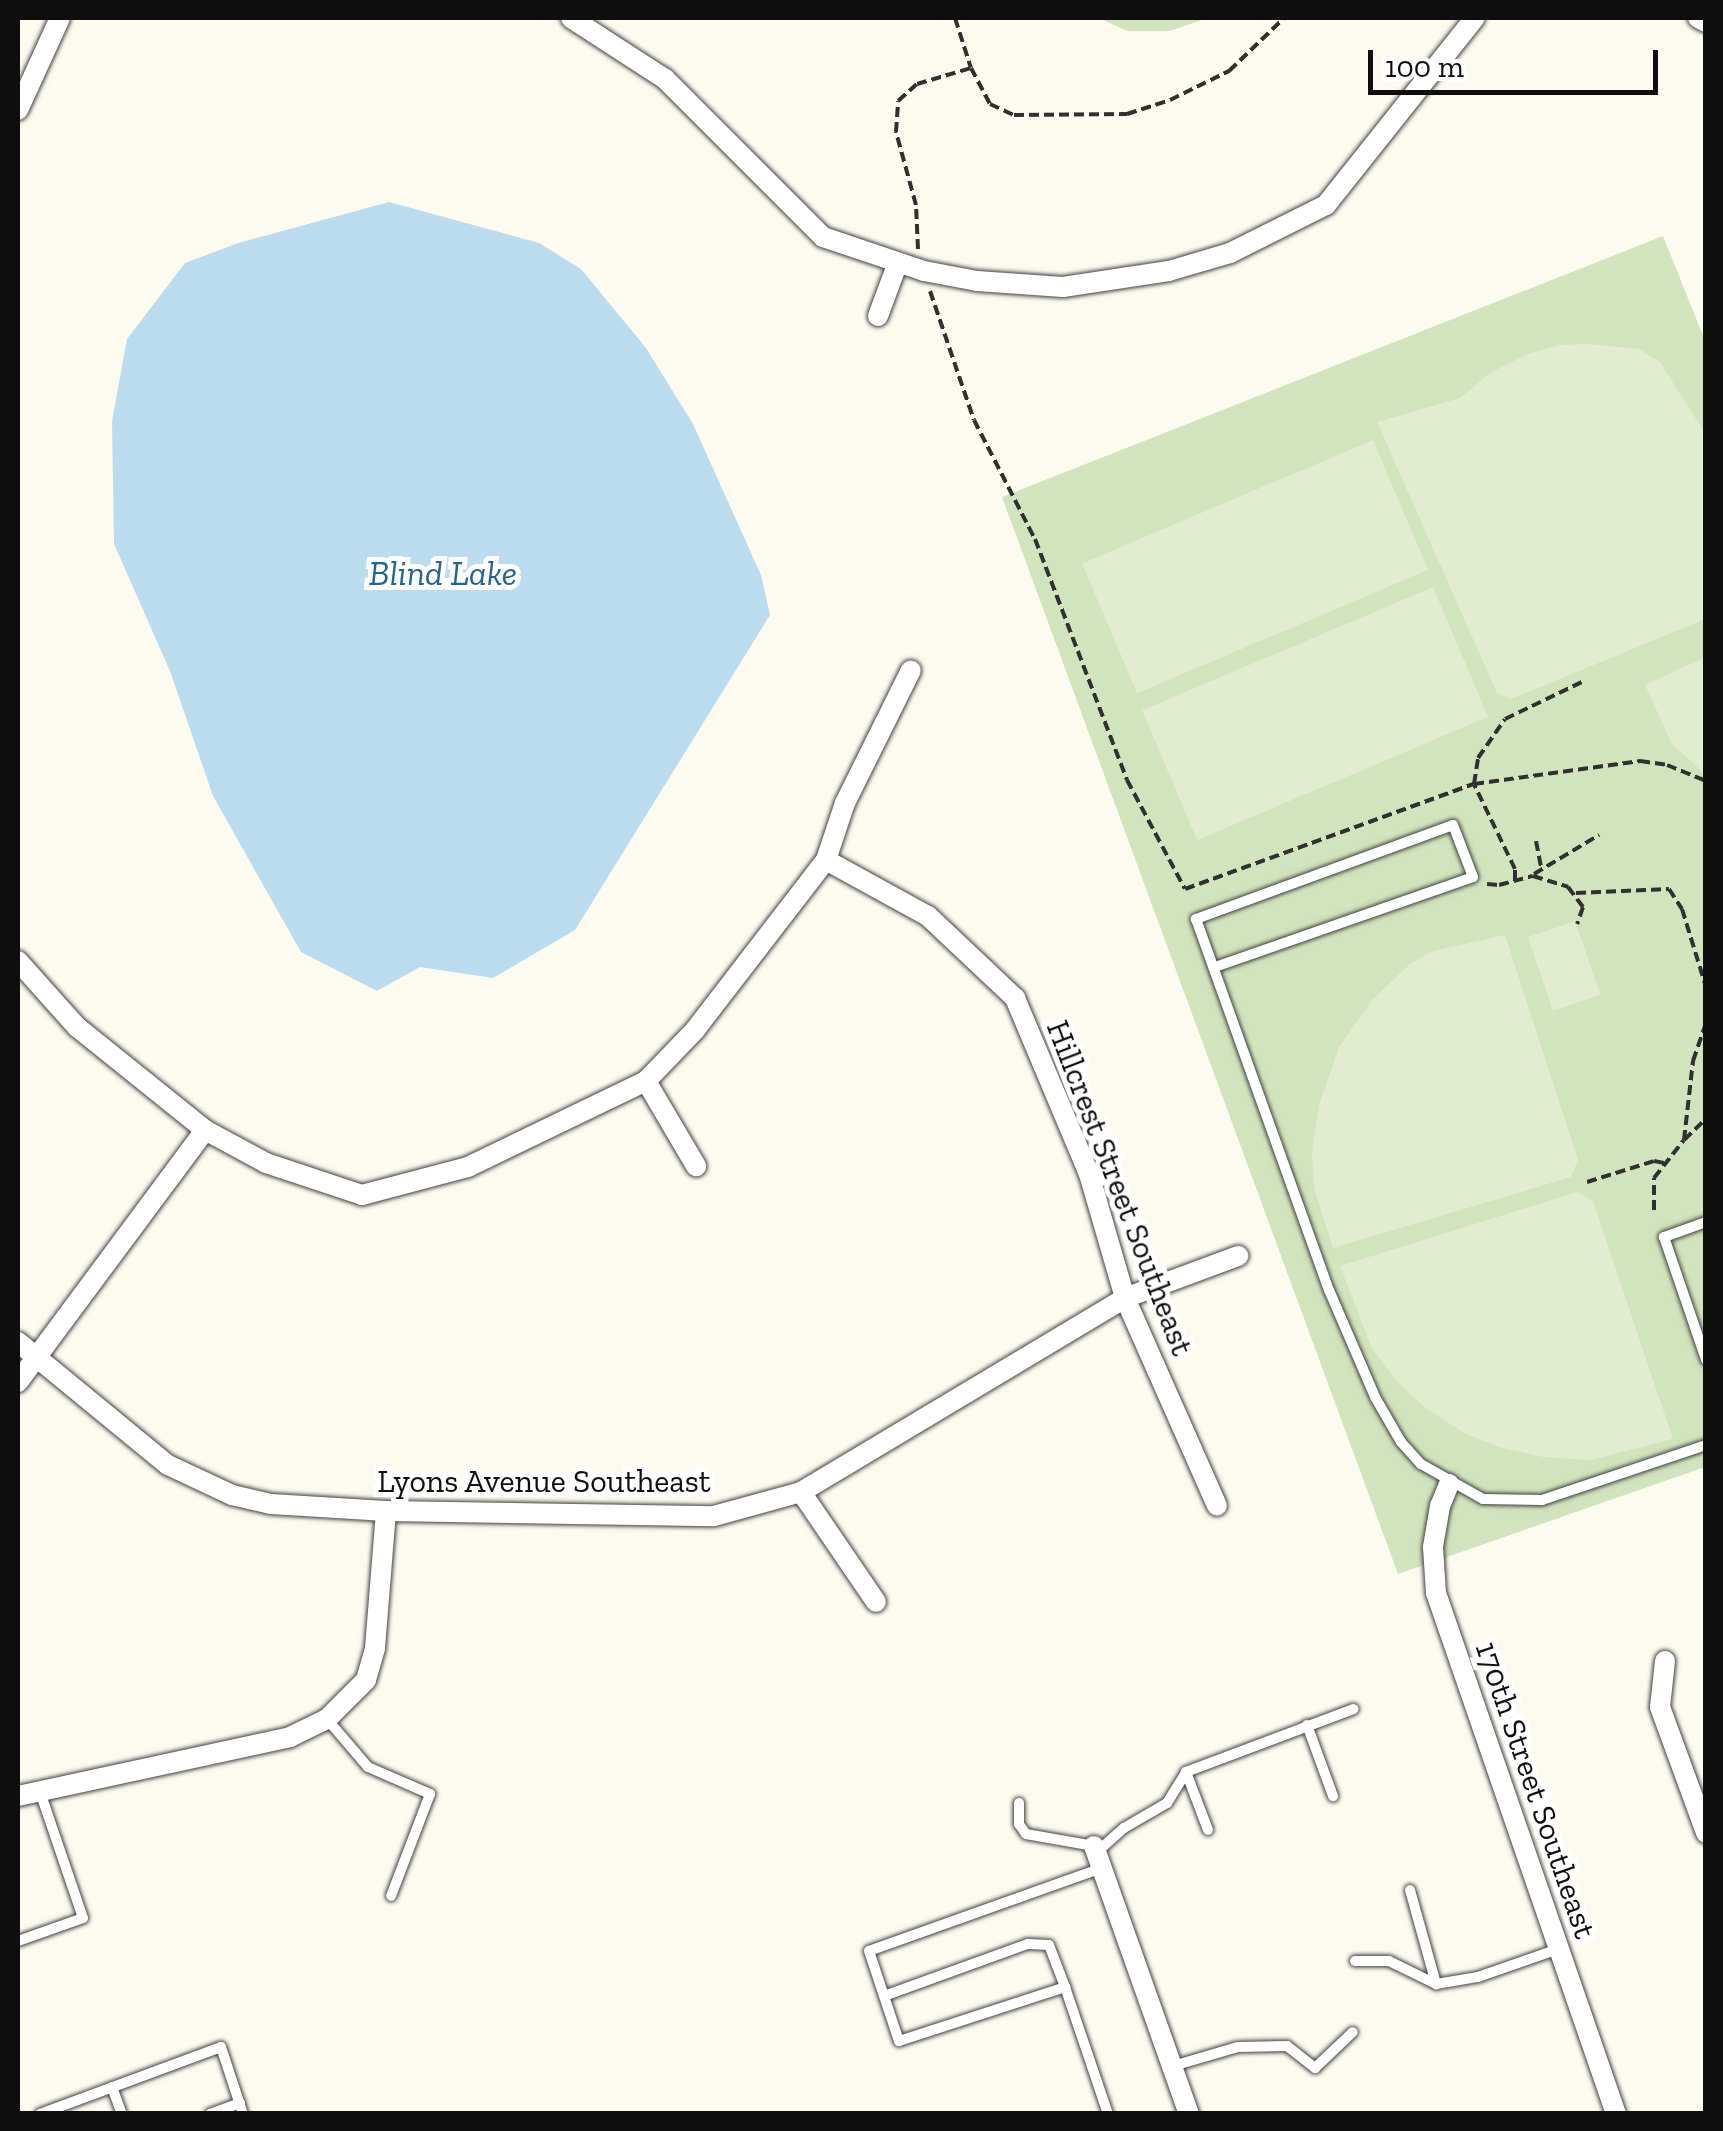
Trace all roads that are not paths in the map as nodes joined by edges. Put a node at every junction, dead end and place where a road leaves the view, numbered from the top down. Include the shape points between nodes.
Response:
1 (60, 18) edge
2 (571, 18) edge
3 (1474, 18) edge
4 (1698, 18) edge
5 (1706, 22) edge
6 (18, 110) edge
7 (897, 265) junction
8 (878, 316) dead end
9 (911, 670) dead end
10 (826, 860) junction
11 (18, 961) edge
12 (1214, 967) junction
13 (646, 1081) junction
14 (206, 1130) junction
15 (696, 1166) dead end
16 (1706, 1222) edge
17 (1238, 1256) dead end
18 (1126, 1298) junction
19 (18, 1342) edge
20 (36, 1357) junction
21 (1706, 1360) edge
22 (18, 1382) edge
23 (1706, 1445) edge
24 (1449, 1484) junction
25 (801, 1492) junction
26 (1217, 1506) dead end
27 (386, 1511) junction
28 (876, 1602) dead end
29 (1665, 1661) dead end
30 (1354, 1709) dead end
31 (327, 1719) junction
32 (1307, 1725) junction
33 (1186, 1772) junction
34 (40, 1791) junction
35 (18, 1796) edge
36 (1332, 1796) dead end
37 (1019, 1803) dead end
38 (1208, 1830) dead end
39 (1706, 1834) edge
40 (1097, 1856) junction
41 (1410, 1890) dead end
42 (391, 1896) dead end
43 (18, 1939) edge
44 (1559, 1949) junction
45 (1355, 1961) dead end
46 (1436, 1984) junction
47 (1065, 1988) junction
48 (884, 1996) junction
49 (1353, 2032) dead end
50 (1172, 2066) junction
51 (112, 2087) junction
52 (241, 2108) edge
53 (40, 2114) edge
54 (122, 2114) edge
55 (210, 2114) edge
56 (1108, 2114) edge
57 (1189, 2114) edge
58 (1616, 2114) edge

1 - 6 street
2 - 7 street via 666,79 823,238
3 - 7 street via 1326,204 1230,253 1169,271 1063,286 977,281
4 - 5 street
7 - 8 street
9 - 10 street via 845,803
10 - 13 street via 707,1016
10 - 18 street, Hillcrest Street Southeast via 928,916 1015,998 1090,1174
11 - 14 street via 77,1026
12 - 12 lane via 1473,877 1453,825 1196,918
12 - 24 lane via 1356,1354 1401,1442
13 - 14 street via 468,1167 362,1195 266,1163
13 - 15 street
14 - 20 street
16 - 21 lane via 1664,1237
17 - 18 street, Lyons Avenue Southeast
18 - 25 street, Lyons Avenue Southeast
18 - 26 street, Hillcrest Street Southeast
19 - 20 street, Lyons Avenue Southeast
20 - 22 street
20 - 27 street, Lyons Avenue Southeast via 168,1465 199,1481 271,1504
23 - 24 lane via 1542,1500 1483,1500
24 - 44 street, 170th Street Southeast via 1433,1547 1436,1593
25 - 27 street, Lyons Avenue Southeast via 714,1516
25 - 28 street
27 - 31 street via 366,1680
29 - 39 street via 1660,1706
30 - 32 lane
31 - 34 street via 290,1737
31 - 42 lane via 368,1767 430,1794
32 - 33 lane
32 - 36 lane
33 - 38 lane
33 - 40 lane via 1167,1803 1124,1828
34 - 35 street
34 - 43 lane via 82,1918
37 - 40 lane via 1018,1824 1026,1834
40 - 48 lane via 869,1951
40 - 50 street
41 - 46 lane
44 - 46 lane
44 - 58 street, 170th Street Southeast
45 - 46 lane via 1389,1962
47 - 48 lane via 1049,1945 1028,1944
47 - 48 lane via 899,2041
47 - 56 lane
49 - 50 lane via 1315,2068 1287,2046 1238,2047
50 - 57 street
51 - 52 lane via 221,2047
51 - 53 lane
51 - 54 lane
52 - 55 lane

